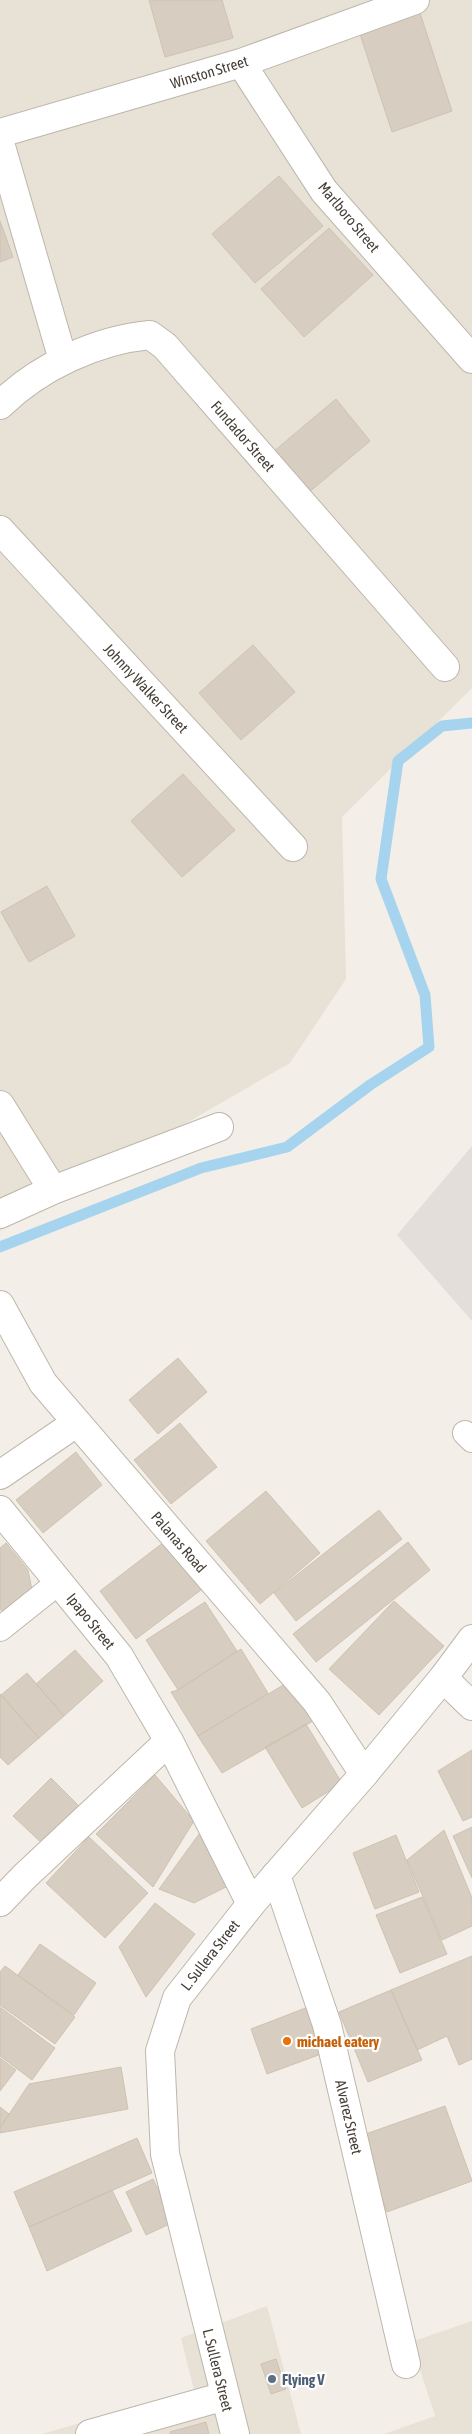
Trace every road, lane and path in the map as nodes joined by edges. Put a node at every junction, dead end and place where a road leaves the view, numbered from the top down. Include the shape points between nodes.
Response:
1 (411, 0) edge
2 (241, 63) junction
3 (0, 133) edge
4 (0, 143) edge
5 (472, 359) edge
6 (63, 360) junction
7 (0, 405) edge
8 (0, 530) edge
9 (444, 667) dead end
10 (293, 847) dead end
11 (0, 1105) edge
12 (219, 1127) dead end
13 (53, 1190) junction
14 (0, 1214) edge
15 (0, 1305) edge
16 (76, 1423) junction
17 (0, 1475) edge
18 (0, 1510) edge
19 (59, 1582) junction
20 (0, 1629) edge
21 (472, 1639) edge
22 (443, 1678) junction
23 (472, 1706) edge
24 (169, 1741) junction
25 (364, 1774) junction
26 (276, 1875) junction
27 (0, 1902) edge
28 (250, 1904) junction
29 (406, 2364) dead end
30 (224, 2396) junction
31 (90, 2434) edge
32 (235, 2434) edge

1 - 2 street, Winston Street
2 - 3 street, Winston Street
2 - 5 street, Marlboro Street via 324,191
4 - 6 street
6 - 7 street, Fundador Street via 13,392
6 - 9 street, Fundador Street via 128,337 150,335 164,346
8 - 10 street, Johnny Walker Street
11 - 13 street
12 - 13 street
13 - 14 street
15 - 16 street, Palanas Road via 43,1383
16 - 17 street
16 - 25 street, Palanas Road via 317,1702
18 - 19 street, Ipapo Street
19 - 20 lane
19 - 24 street, Ipapo Street via 119,1656
21 - 22 street, L. Sullera Street
22 - 23 street
22 - 25 street, L. Sullera Street
24 - 27 street
24 - 28 street, Ipapo Street
25 - 26 street, L. Sullera Street
26 - 28 street, L. Sullera Street
26 - 29 street, Alvarez Street via 327,2025
28 - 30 street, L. Sullera Street via 177,1998 160,2051 165,2154
30 - 31 street
30 - 32 street, L. Sullera Street

